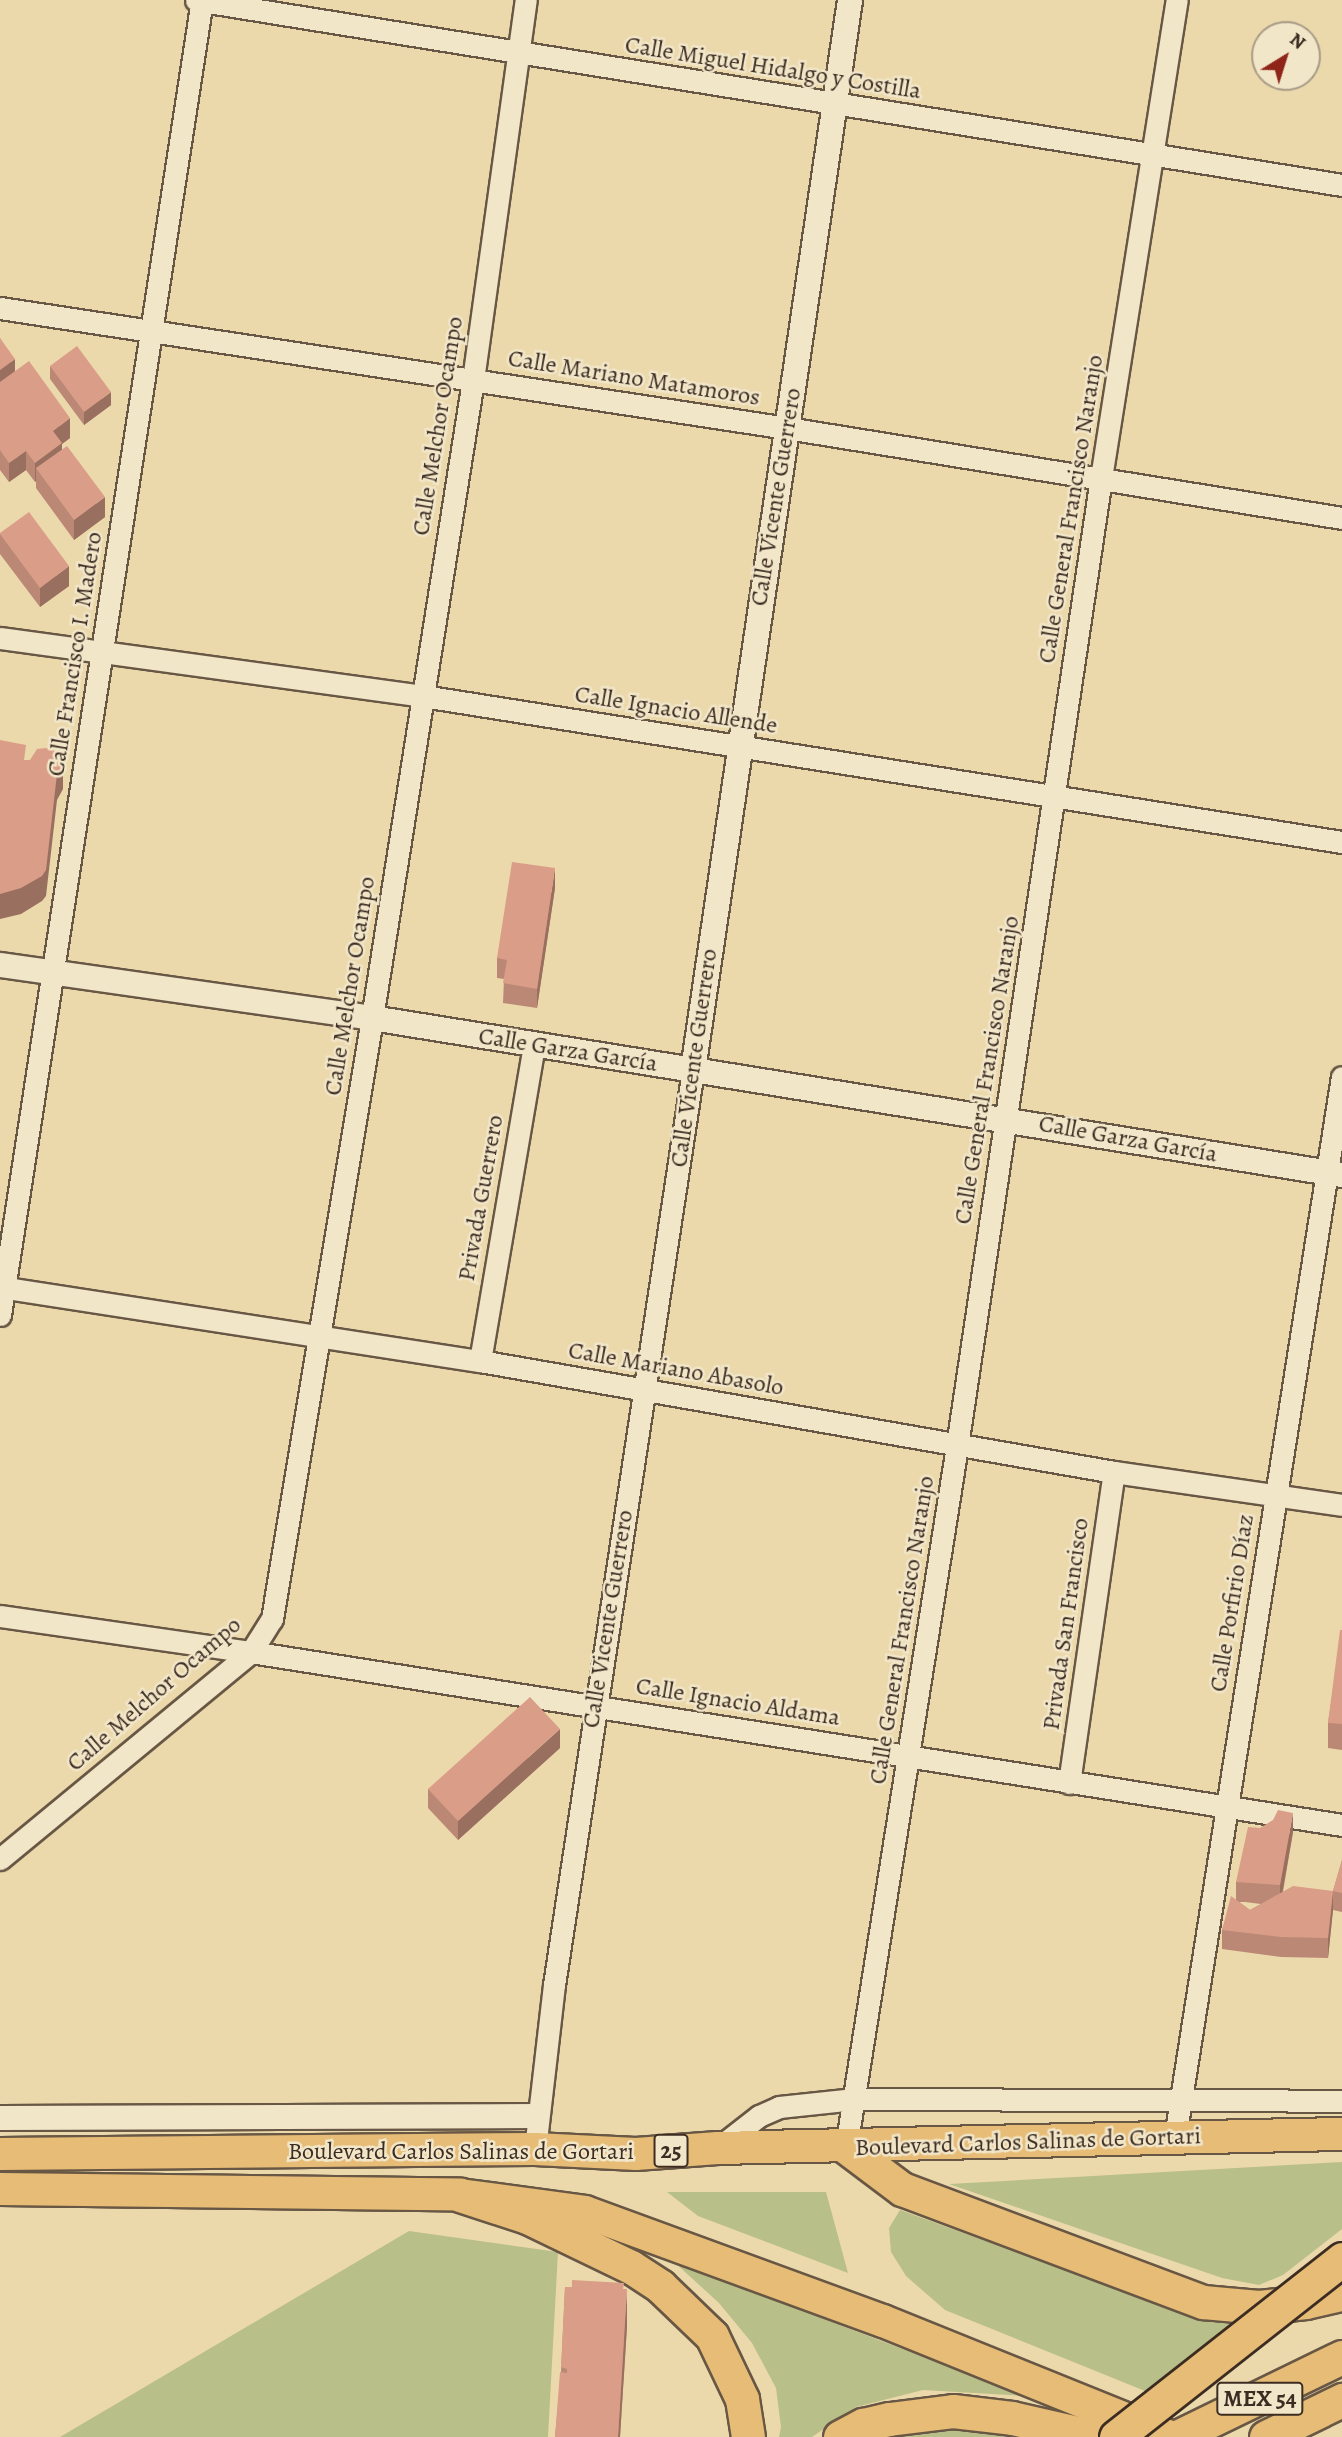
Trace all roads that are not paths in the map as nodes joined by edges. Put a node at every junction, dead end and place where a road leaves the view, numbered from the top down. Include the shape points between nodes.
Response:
1 (196, 0) edge
2 (202, 0) edge
3 (526, 0) edge
4 (850, 0) edge
5 (1177, 0) edge
6 (518, 54) junction
7 (834, 104) junction
8 (1152, 155) junction
9 (1342, 185) edge
10 (0, 309) edge
11 (152, 329) junction
12 (473, 380) junction
13 (787, 428) junction
14 (1101, 478) junction
15 (1342, 518) edge
16 (0, 638) edge
17 (102, 653) junction
18 (423, 696) junction
19 (739, 748) junction
20 (1055, 796) junction
21 (1342, 842) edge
22 (0, 965) edge
23 (53, 972) junction
24 (372, 1018) junction
25 (534, 1044) junction
26 (693, 1070) junction
27 (1342, 1077) edge
28 (1007, 1119) junction
29 (1335, 1174) edge
30 (2, 1288) edge
31 (0, 1315) edge
32 (318, 1336) junction
33 (480, 1361) junction
34 (643, 1389) junction
35 (957, 1446) junction
36 (1114, 1472) junction
37 (1275, 1494) junction
38 (1342, 1505) edge
39 (0, 1616) edge
40 (251, 1652) junction
41 (595, 1706) junction
42 (909, 1757) junction
43 (1069, 1783) junction
44 (1227, 1806) junction
45 (1342, 1825) edge
46 (0, 1859) edge
47 (855, 2099) junction
48 (1181, 2100) junction
49 (1342, 2101) edge
50 (537, 2116) junction
51 (0, 2118) edge
52 (1342, 2134) edge
53 (1175, 2137) junction
54 (846, 2147) junction
55 (718, 2148) junction
56 (535, 2149) junction
57 (0, 2154) edge
58 (0, 2189) edge
59 (460, 2195) junction
60 (1342, 2259) edge
61 (1342, 2294) edge
62 (1342, 2357) edge
63 (1342, 2400) edge
64 (748, 2437) edge
65 (840, 2437) edge
66 (1094, 2437) edge
67 (1116, 2437) edge
68 (1170, 2437) edge
69 (1177, 2437) edge
70 (1266, 2437) edge

1 - 2 street, Calle Miguel Hidalgo y Costilla
2 - 6 street, Calle Miguel Hidalgo y Costilla
2 - 11 street, Calle Francisco I. Madero
3 - 6 street, Calle Melchor Ocampo
4 - 7 street, Calle Vicente Guerrero
5 - 8 street, Calle General Francisco Naranjo
6 - 7 street, Calle Miguel Hidalgo y Costilla
6 - 12 street, Calle Melchor Ocampo
7 - 8 street, Calle Miguel Hidalgo y Costilla
7 - 13 street, Calle Vicente Guerrero
8 - 9 street, Calle Miguel Hidalgo y Costilla
8 - 14 street, Calle General Francisco Naranjo
10 - 11 street, Calle Mariano Matamoros
11 - 12 street, Calle Mariano Matamoros
11 - 17 street, Calle Francisco I. Madero
12 - 13 street, Calle Mariano Matamoros
12 - 18 street, Calle Melchor Ocampo
13 - 14 street, Calle Mariano Matamoros
13 - 19 street, Calle Vicente Guerrero
14 - 15 street, Calle Mariano Matamoros
14 - 20 street, Calle General Francisco Naranjo
16 - 17 street, Calle Ignacio Allende
17 - 18 street, Calle Ignacio Allende
17 - 23 street, Calle Francisco I. Madero
18 - 19 street, Calle Ignacio Allende
18 - 24 street, Calle Melchor Ocampo
19 - 20 street, Calle Ignacio Allende
19 - 26 street, Calle Vicente Guerrero
20 - 21 street, Calle Ignacio Allende
20 - 28 street, Calle General Francisco Naranjo
22 - 23 street, Calle Garza García
23 - 24 street, Calle Garza García
23 - 30 street, Calle Francisco I. Madero
24 - 25 street, Calle Garza García
24 - 32 street, Calle Melchor Ocampo
25 - 26 street, Calle Garza García
25 - 33 street, Privada Guerrero
26 - 28 street, Calle Garza García
26 - 34 street, Calle Vicente Guerrero
27 - 29 street, Calle Porfirio Díaz
28 - 29 street, Calle Garza García
28 - 35 street, Calle General Francisco Naranjo
29 - 37 street, Calle Porfirio Díaz
30 - 31 street, Calle Francisco I. Madero
30 - 32 street, Calle Mariano Abasolo
32 - 33 street, Calle Mariano Abasolo
32 - 40 street, Calle Melchor Ocampo via 277,1600 272,1619
33 - 34 street, Calle Mariano Abasolo
34 - 35 street, Calle Mariano Abasolo
34 - 41 street, Calle Vicente Guerrero
35 - 36 street, Calle Mariano Abasolo
35 - 42 street, Calle General Francisco Naranjo
36 - 37 street, Calle Mariano Abasolo
36 - 43 street, Privada San Francisco
37 - 38 street, Calle Mariano Abasolo
37 - 44 street, Calle Porfirio Díaz
39 - 40 street, Calle Ignacio Aldama
40 - 41 street, Calle Ignacio Aldama
40 - 46 street, Calle Melchor Ocampo
41 - 42 street, Calle Ignacio Aldama
41 - 50 street, Calle Vicente Guerrero
42 - 43 street, Calle Ignacio Aldama
42 - 47 street, Calle General Francisco Naranjo
43 - 44 street, Calle Ignacio Aldama
44 - 45 street, Calle Ignacio Aldama
44 - 48 street, Calle Porfirio Díaz
47 - 48 street
47 - 54 street, Calle General Francisco Naranjo
47 - 55 street via 779,2107 759,2116
48 - 49 street
48 - 53 street, Calle Porfirio Díaz
50 - 51 street
50 - 56 street, Calle Vicente Guerrero
52 - 53 main road, Boulevard Carlos Salinas de Gortari / 25
53 - 54 main road, Boulevard Carlos Salinas de Gortari / 25
54 - 55 main road, Boulevard Carlos Salinas de Gortari / 25
54 - 61 highway via 902,2189 1203,2302 1259,2307
55 - 56 main road, Boulevard Carlos Salinas de Gortari / 25 via 636,2154
56 - 57 main road, Boulevard Carlos Salinas de Gortari / 25
58 - 59 main road, Boulevard Carlos Salinas de Gortari
59 - 64 highway via 527,2217 631,2267 660,2286 712,2336 742,2399
59 - 68 main road, Boulevard Carlos Salinas de Gortari via 565,2208 626,2224
60 - 67 highway, bridge
62 - 69 highway, MEX 54
63 - 70 highway, MEX 54
65 - 66 highway via 889,2418 953,2411 1012,2418

